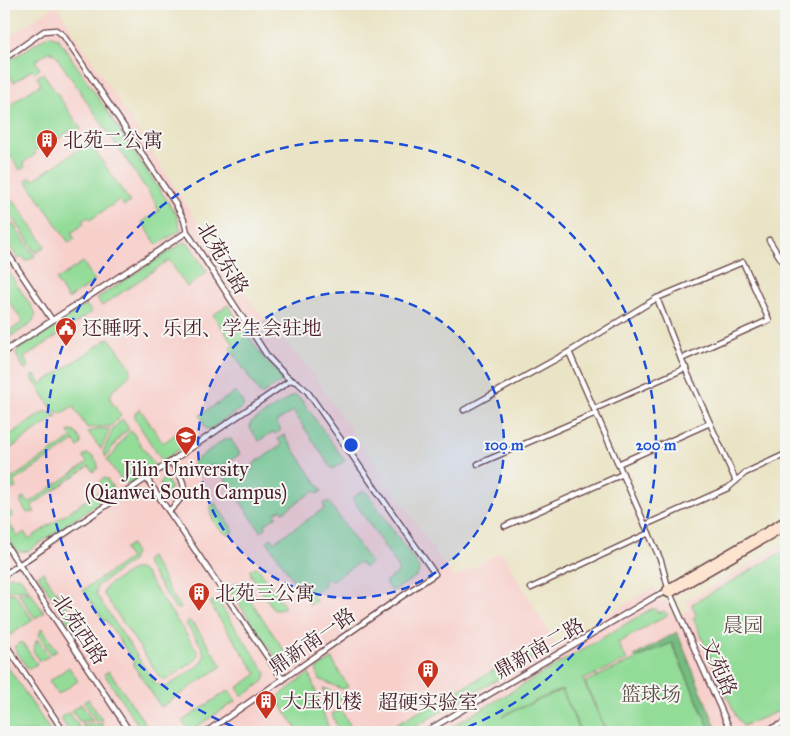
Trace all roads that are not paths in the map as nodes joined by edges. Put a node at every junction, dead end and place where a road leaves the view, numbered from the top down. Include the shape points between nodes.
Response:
1 (4, 58) edge
2 (187, 232) junction
3 (769, 240) dead end
4 (4, 248) edge
5 (786, 266) edge
6 (657, 298) junction
7 (52, 320) junction
8 (4, 352) edge
9 (568, 352) junction
10 (681, 359) junction
11 (686, 368) junction
12 (292, 380) junction
13 (464, 410) dead end
14 (595, 411) junction
15 (710, 423) junction
16 (786, 454) edge
17 (171, 462) junction
18 (478, 464) dead end
19 (618, 464) junction
20 (623, 474) junction
21 (147, 479) junction
22 (736, 481) junction
23 (169, 511) junction
24 (786, 523) edge
25 (505, 526) dead end
26 (645, 526) junction
27 (649, 533) junction
28 (4, 542) edge
29 (19, 565) junction
30 (435, 574) joint
31 (4, 575) edge
32 (531, 588) dead end
33 (669, 591) junction
34 (5, 645) edge
35 (283, 680) junction
36 (786, 722) edge
37 (64, 732) edge
38 (130, 732) edge
39 (206, 732) edge
40 (425, 732) edge
41 (731, 732) edge
42 (764, 732) edge

1 - 2 lane, 北苑东路 via 44,31 56,30 63,35 175,203
2 - 7 lane
2 - 12 lane, 北苑东路 via 268,357
3 - 5 lane
4 - 7 lane
6 - 9 lane
6 - 10 lane
6 - 10 lane via 743,262 769,320
7 - 8 lane
9 - 13 lane
9 - 14 lane, 文苑路
10 - 11 lane
11 - 14 lane
11 - 15 lane
12 - 17 lane
12 - 30 lane, 北苑东路 via 311,396
14 - 18 lane
14 - 19 lane, 文苑路
15 - 19 lane
15 - 22 lane
16 - 22 lane via 745,473
17 - 21 lane
17 - 23 lane via 184,488 181,498
19 - 20 lane, 文苑路
20 - 25 lane
20 - 26 lane, 文苑路
21 - 23 lane
21 - 29 lane
22 - 26 lane via 728,488
23 - 35 lane
24 - 33 street
26 - 27 lane, 文苑路
27 - 32 lane
27 - 33 lane, 文苑路
28 - 29 lane, 北苑西路
29 - 31 lane
29 - 38 lane, 北苑西路
30 - 35 lane, 鼎新南一路
33 - 40 lane, 鼎新南二路
33 - 41 lane, 文苑路
34 - 37 lane
35 - 39 lane, 鼎新南一路
36 - 42 lane

